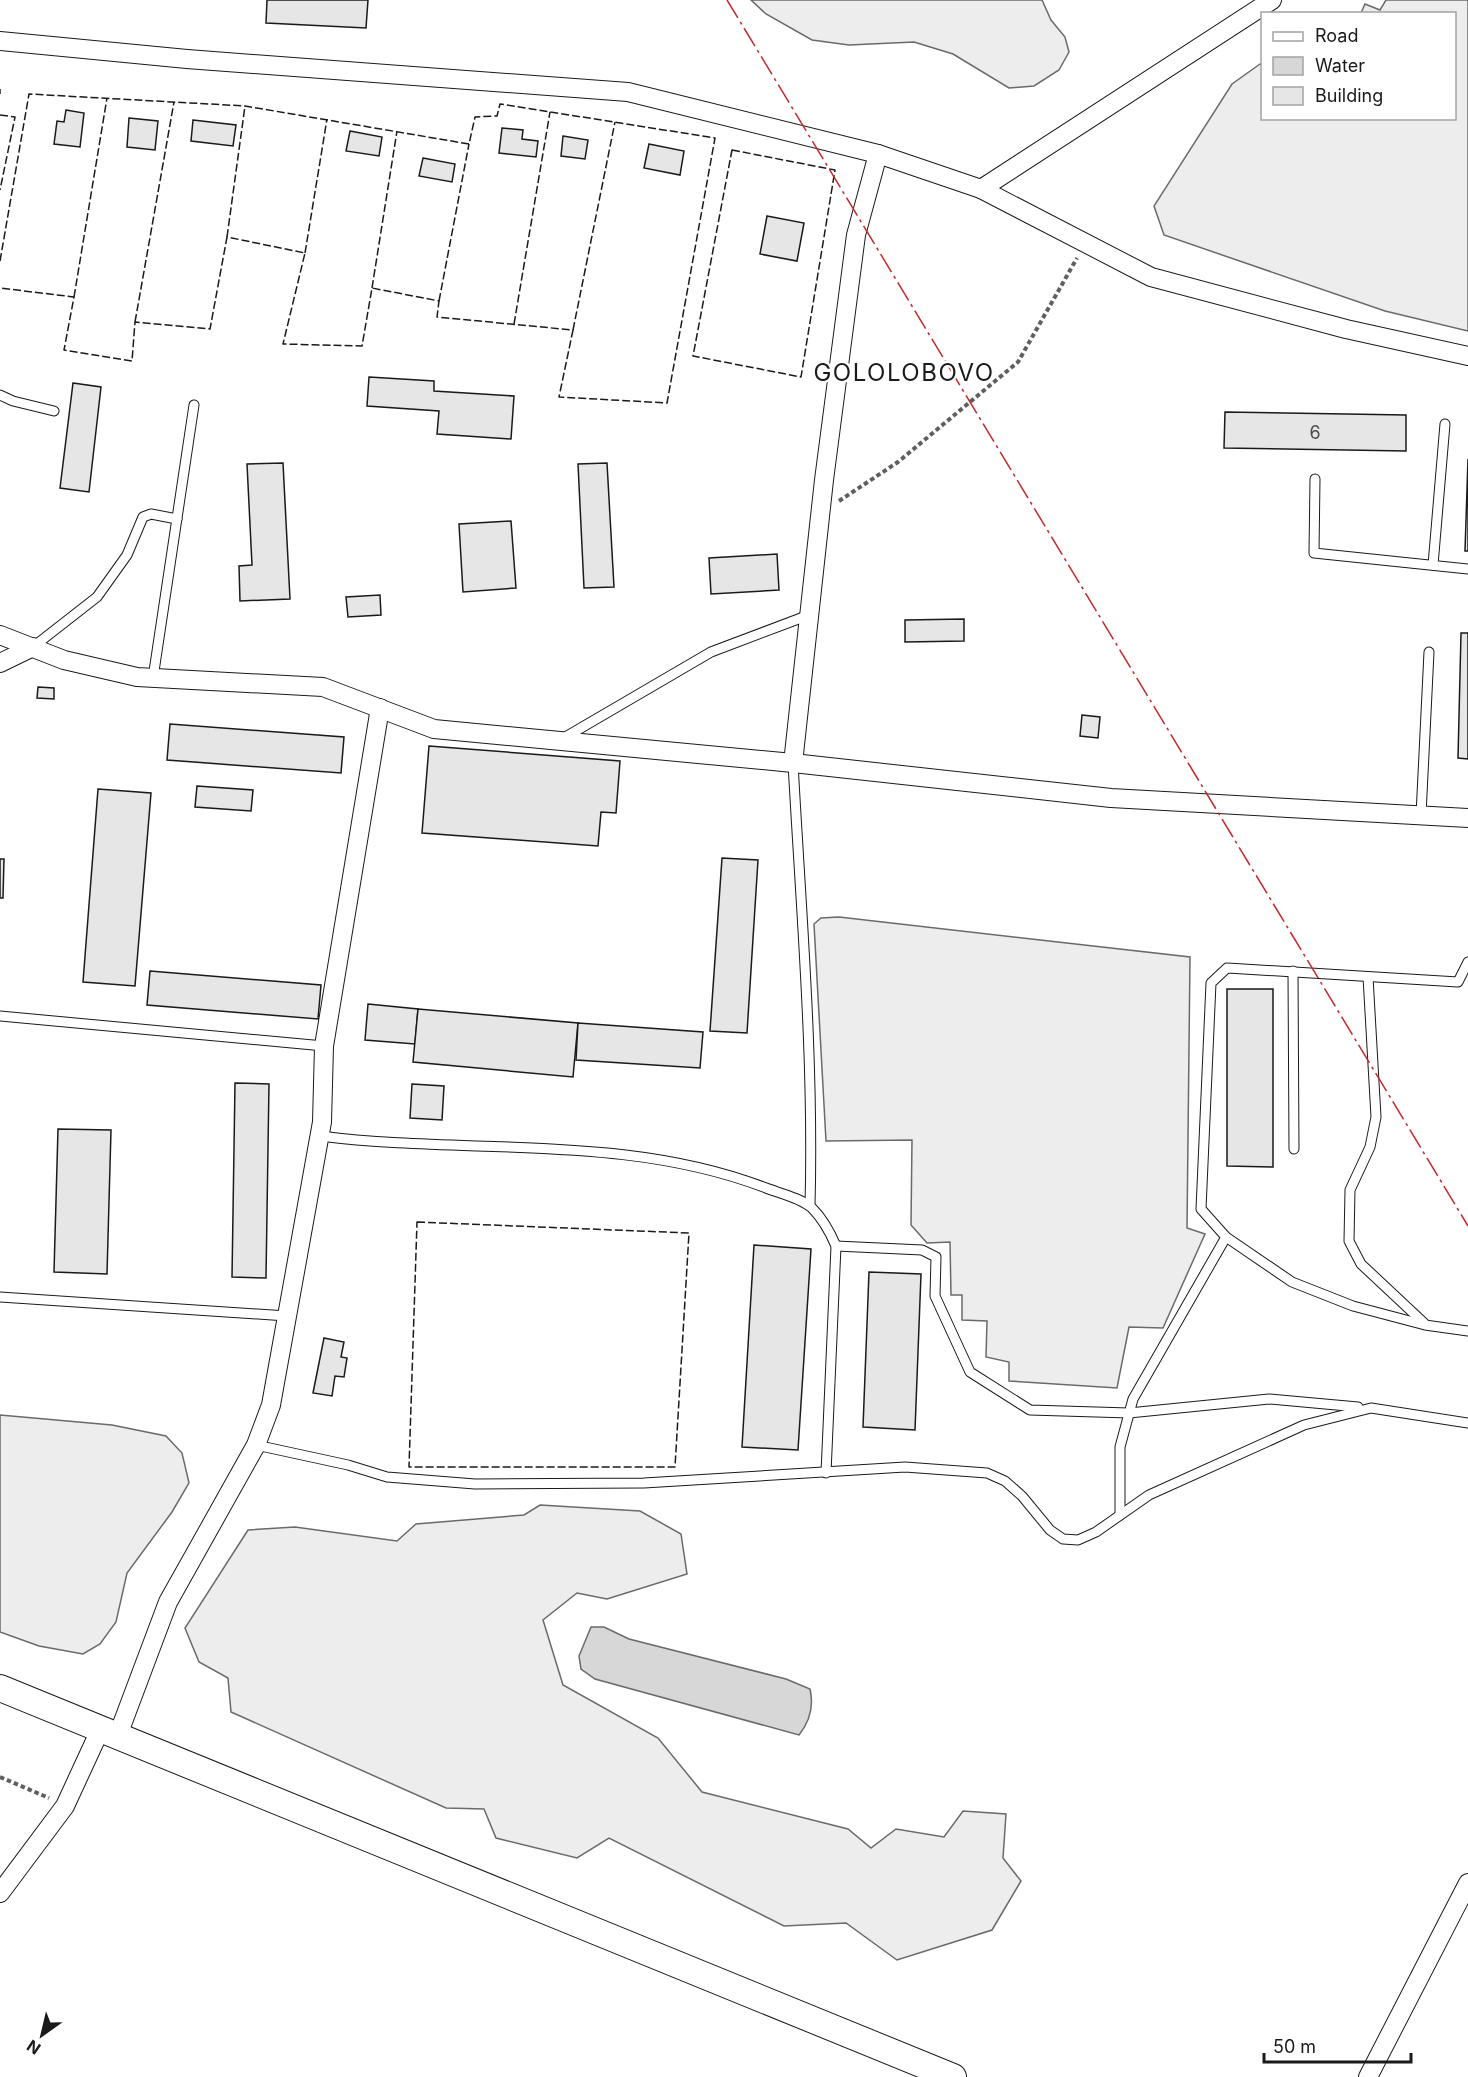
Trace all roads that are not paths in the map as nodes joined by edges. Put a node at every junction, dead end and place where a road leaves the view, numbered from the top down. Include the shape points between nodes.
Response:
1 (1272, 0) edge
2 (0, 41) edge
3 (878, 154) junction
4 (981, 189) junction
5 (1468, 356) edge
6 (0, 395) edge
7 (194, 405) dead end
8 (54, 411) dead end
9 (1444, 424) dead end
10 (1316, 479) dead end
11 (177, 519) junction
12 (1433, 565) junction
13 (1468, 569) edge
14 (809, 615) junction
15 (0, 634) edge
16 (33, 647) junction
17 (1429, 652) dead end
18 (0, 663) edge
19 (153, 678) junction
20 (380, 708) junction
21 (558, 741) junction
22 (793, 763) junction
23 (1421, 815) junction
24 (1468, 818) edge
25 (1468, 962) edge
26 (1293, 971) junction
27 (1368, 977) junction
28 (0, 1016) edge
29 (324, 1046) junction
30 (320, 1136) junction
31 (1294, 1149) dead end
32 (810, 1206) junction
33 (1226, 1237) junction
34 (836, 1246) junction
35 (0, 1297) edge
36 (287, 1316) junction
37 (1425, 1325) junction
38 (1468, 1330) edge
39 (1371, 1408) junction
40 (1129, 1413) junction
41 (1468, 1423) edge
42 (256, 1445) junction
43 (826, 1473) junction
44 (1120, 1515) junction
45 (0, 1688) edge
46 (109, 1732) junction
47 (1468, 1883) edge
48 (0, 1893) edge
49 (952, 2077) edge
50 (1368, 2077) edge

1 - 4 street
2 - 3 street via 628,92
3 - 4 street
3 - 14 street via 856,235
4 - 5 street via 1151,277 1346,329
6 - 8 lane
7 - 11 lane
9 - 12 lane
10 - 12 lane via 1314,553
11 - 16 lane via 151,514 144,517 127,555 97,597
11 - 19 lane
12 - 13 lane
14 - 21 lane via 711,652
14 - 22 street
15 - 16 street
16 - 18 street
16 - 19 street via 64,660
17 - 23 lane
19 - 20 street via 323,687
20 - 21 street via 434,729
20 - 29 street
21 - 22 street
22 - 23 street via 1111,798
22 - 32 lane via 809,1043
23 - 24 street
25 - 27 lane via 1458,982
26 - 27 lane
26 - 31 lane
26 - 33 lane via 1227,968 1211,983 1201,1209
27 - 37 lane via 1376,1117 1370,1147 1350,1190 1349,1241 1361,1264
28 - 29 lane
29 - 30 street
30 - 32 lane via 371,1143 625,1154 729,1174
30 - 36 street
32 - 34 lane via 828,1228
33 - 37 lane via 1292,1282 1353,1306
33 - 40 lane via 1133,1399
34 - 40 lane via 922,1250 936,1257 935,1296 970,1372 1030,1410
34 - 43 lane
35 - 36 lane
36 - 42 street via 271,1405
37 - 38 lane
39 - 40 lane via 1269,1399
39 - 41 lane
39 - 44 lane via 1304,1425 1149,1495
40 - 44 lane via 1120,1448
42 - 43 lane via 387,1477 475,1485 644,1483
42 - 46 street via 168,1602
43 - 44 lane via 905,1467 987,1473 1005,1481 1063,1539 1078,1540
45 - 46 main road
46 - 48 street via 65,1806
46 - 49 main road
47 - 50 street

